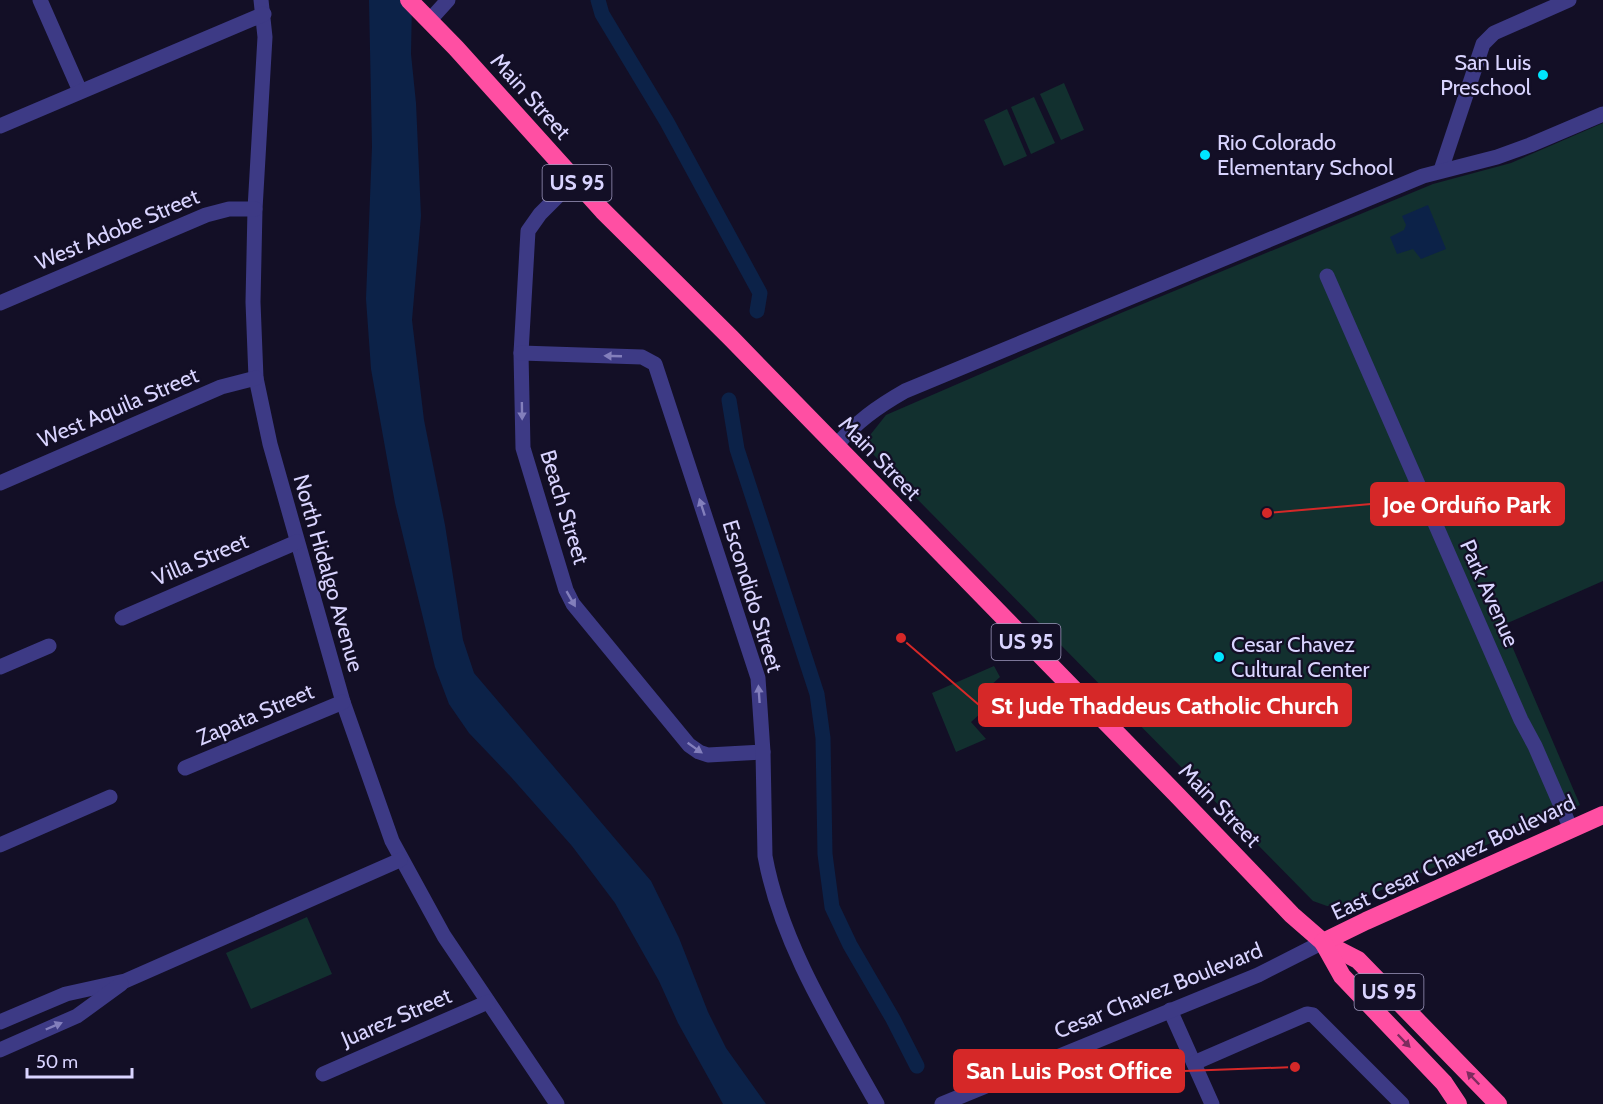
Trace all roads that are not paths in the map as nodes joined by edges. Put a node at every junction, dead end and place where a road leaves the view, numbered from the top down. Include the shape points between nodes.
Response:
1 (40, 0) edge
2 (409, 0) edge
3 (448, 0) edge
4 (1569, 0) edge
5 (262, 7) edge
6 (429, 21) junction
7 (80, 92) junction
8 (1603, 114) edge
9 (0, 126) edge
10 (1441, 170) junction
11 (574, 180) junction
12 (255, 209) junction
13 (1327, 276) dead end
14 (0, 303) edge
15 (521, 353) junction
16 (256, 378) junction
17 (835, 447) junction
18 (0, 483) edge
19 (297, 542) junction
20 (122, 618) dead end
21 (49, 646) dead end
22 (0, 667) edge
23 (343, 702) junction
24 (763, 752) junction
25 (185, 768) dead end
26 (110, 797) dead end
27 (1603, 815) edge
28 (1571, 829) junction
29 (0, 845) edge
30 (400, 860) junction
31 (1323, 942) junction
32 (125, 981) junction
33 (488, 1002) junction
34 (1170, 1010) junction
35 (0, 1022) edge
36 (0, 1050) edge
37 (1194, 1063) junction
38 (323, 1074) dead end
39 (557, 1104) edge
40 (877, 1104) edge
41 (942, 1104) edge
42 (1212, 1104) edge
43 (1402, 1104) edge
44 (1458, 1104) edge
45 (1498, 1104) edge

1 - 7 street
2 - 6 highway, Main Street / US 95
3 - 6 street
4 - 10 street via 1494,33 1483,44
5 - 7 street
5 - 12 street, North Hidalgo Avenue via 265,37
6 - 11 highway, Main Street / US 95
7 - 9 street
8 - 10 street via 1508,153
10 - 17 street via 905,391 872,410
11 - 15 street, Beach Street via 528,231
11 - 17 highway, Main Street / US 95
12 - 14 street, West Adobe Street via 229,208 206,215
12 - 16 street, North Hidalgo Avenue
13 - 28 street, Park Avenue
15 -> 24 street, Beach Street via 523,448 573,604 689,745 708,755
24 -> 15 street, Escondido Street via 758,678 655,364 642,357
16 - 18 street, West Aquila Street via 221,387
16 - 19 street, North Hidalgo Avenue
17 - 31 highway, Main Street / US 95 via 1292,915
19 - 20 street, Villa Street
19 - 23 street, North Hidalgo Avenue
21 - 22 street
23 - 25 street, Zapata Street
23 - 30 street, North Hidalgo Avenue
24 - 40 street, Escondido Street via 768,873 796,954
26 - 29 street
27 - 28 highway, East Cesar Chavez Boulevard
28 - 31 highway, East Cesar Chavez Boulevard
30 - 32 street
30 - 33 street, North Hidalgo Avenue
31 - 34 street, Cesar Chavez Boulevard via 1258,975
31 -> 44 highway, Main Street / US 95 via 1345,979 1444,1083
45 -> 31 highway, Main Street / US 95 via 1358,960
32 - 35 street via 66,994
36 -> 32 street via 77,1016
33 - 38 street, Juarez Street
33 - 39 street, North Hidalgo Avenue
34 - 37 street
34 - 41 street, Cesar Chavez Boulevard
37 - 42 street
37 - 43 street via 1307,1014 1313,1015

